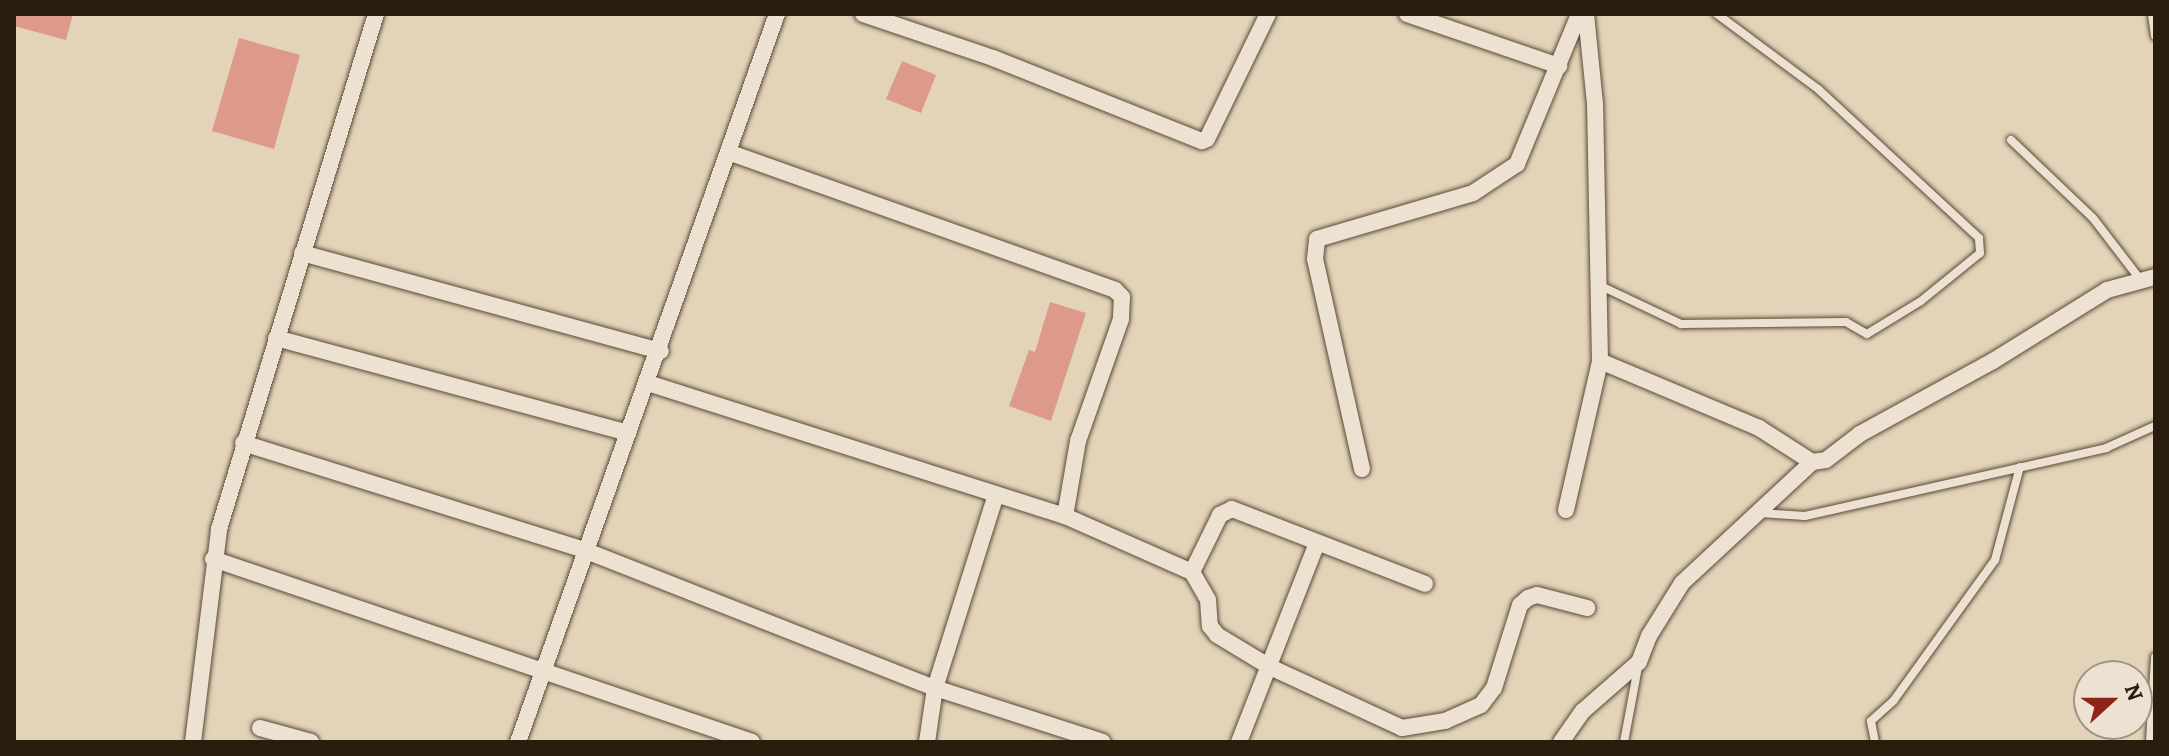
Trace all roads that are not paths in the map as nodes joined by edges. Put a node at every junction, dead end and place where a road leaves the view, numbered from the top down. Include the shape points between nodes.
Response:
1 (376, 14) edge
2 (777, 14) edge
3 (863, 14) edge
4 (1268, 14) edge
5 (1407, 14) edge
6 (1579, 14) edge
7 (1586, 14) edge
8 (1717, 14) edge
9 (2152, 14) edge
10 (2155, 34) edge
11 (1559, 66) junction
12 (2011, 140) dead end
13 (728, 152) junction
14 (302, 253) junction
15 (2147, 277) edge
16 (1601, 286) junction
17 (276, 338) junction
18 (661, 351) junction
19 (1600, 361) junction
20 (648, 383) junction
21 (2155, 426) edge
22 (628, 433) junction
23 (243, 443) junction
24 (1812, 462) junction
25 (2020, 467) junction
26 (1362, 469) dead end
27 (996, 494) junction
28 (1566, 510) dead end
29 (1758, 513) junction
30 (1065, 516) junction
31 (1317, 543) junction
32 (584, 550) junction
33 (213, 559) junction
34 (1192, 572) junction
35 (1425, 584) dead end
36 (1587, 608) dead end
37 (2155, 657) edge
38 (1639, 662) junction
39 (1270, 667) junction
40 (545, 669) junction
41 (935, 688) junction
42 (260, 728) dead end
43 (193, 742) edge
44 (311, 742) edge
45 (518, 742) edge
46 (752, 742) edge
47 (927, 742) edge
48 (1103, 742) edge
49 (1239, 742) edge
50 (1561, 742) edge
51 (1624, 742) edge
52 (1875, 742) edge
53 (2150, 742) edge

1 - 14 street
2 - 13 street
3 - 4 street via 993,58 1202,141
5 - 11 street
6 - 11 street
7 - 16 street
8 - 16 lane via 1818,89 1979,238 1980,253 1921,301 1867,334 1846,322 1681,324
9 - 10 lane
11 - 26 street via 1530,142 1517,164 1500,178 1473,193 1317,239 1315,259
12 - 15 lane
13 - 18 street
13 - 30 street via 1115,290 1122,297 1125,307 1078,441
14 - 17 street
14 - 18 street
15 - 24 street via 2107,290 1860,434 1826,460
16 - 19 street
17 - 22 street
17 - 23 street
18 - 20 street
19 - 24 street via 1759,428
19 - 28 street
20 - 22 street
20 - 27 street
21 - 25 lane via 2106,448
22 - 32 street
23 - 32 street
23 - 33 street
24 - 29 street
25 - 29 lane via 1805,516
25 - 52 lane via 1995,560 1894,700 1871,721
27 - 30 street
27 - 41 street
29 - 38 street via 1682,583
30 - 34 street
31 - 34 street via 1226,510
31 - 35 street
31 - 39 street
32 - 40 street
32 - 41 street
33 - 40 street
33 - 43 street
34 - 39 street via 1208,600 1210,626 1217,635
36 - 39 street via 1537,595 1528,598 1520,605 1494,688 1481,705 1421,728 1402,728
37 - 53 lane
38 - 50 street via 1583,711
38 - 51 lane
39 - 49 street
40 - 45 street
40 - 46 street
41 - 47 street
41 - 48 street
42 - 44 street

